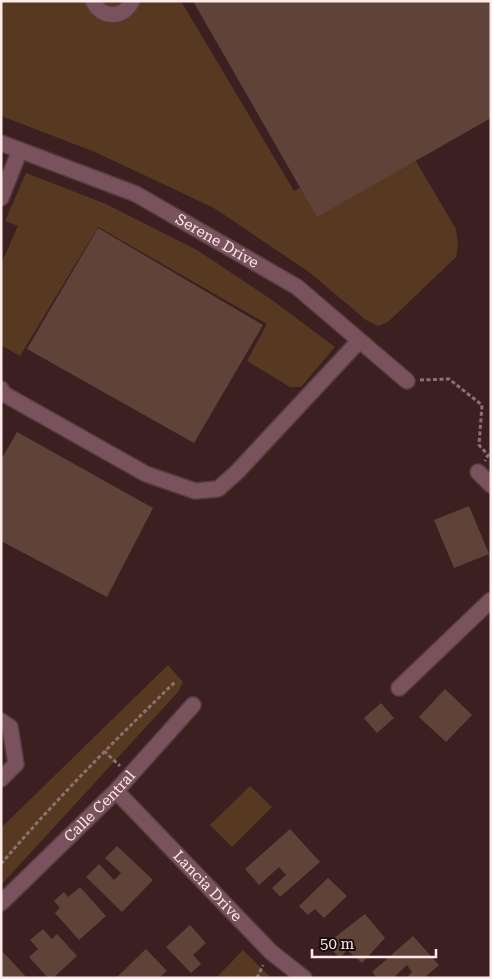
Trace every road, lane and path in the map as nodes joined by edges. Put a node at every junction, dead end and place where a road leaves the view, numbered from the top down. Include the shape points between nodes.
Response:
1 (93, 1) edge
2 (132, 1) edge
3 (1, 142) edge
4 (20, 150) junction
5 (1, 198) edge
6 (359, 341) junction
7 (407, 381) joint
8 (1, 389) edge
9 (478, 472) joint
10 (491, 485) edge
11 (491, 600) edge
12 (176, 681) dead end
13 (398, 688) dead end
14 (193, 705) dead end
15 (1, 721) edge
16 (104, 751) junction
17 (130, 775) junction
18 (1, 778) edge
19 (116, 791) junction
20 (1, 864) edge
21 (1, 904) edge
22 (304, 978) edge

1 - 2 street via 98,10 112,16 127,10
3 - 4 street, Serene Drive
4 - 5 street
4 - 6 street, Serene Drive via 136,194 297,287
6 - 7 street, Serene Drive
6 - 8 street via 218,489 195,491 146,474 4,394
7 - 9 path via 450,379 482,405 479,445 488,455
9 - 10 street
11 - 13 street
12 - 16 path
14 - 17 street, Calle Central
15 - 18 street via 10,727 16,764
16 - 17 path
16 - 20 path
17 - 19 street, Calle Central
19 - 21 street, Calle Central
19 - 22 street, Lancia Drive via 271,952

